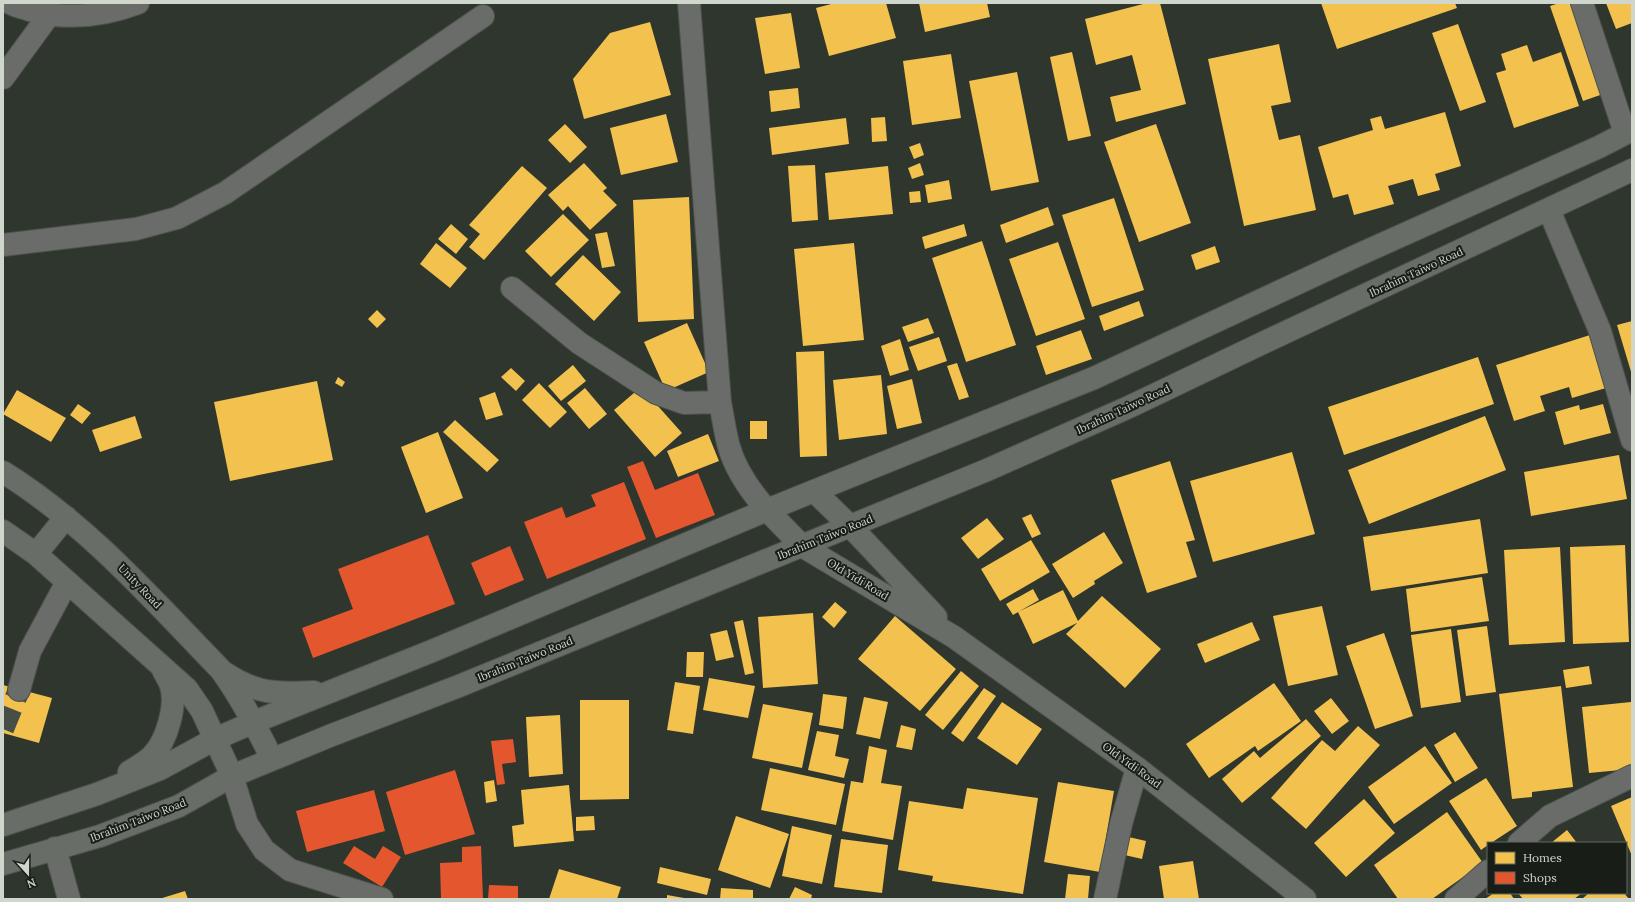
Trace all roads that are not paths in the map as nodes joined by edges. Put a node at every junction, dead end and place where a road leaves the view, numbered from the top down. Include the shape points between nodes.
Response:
1 (10, 3) edge
2 (138, 3) edge
3 (689, 3) edge
4 (1582, 3) edge
5 (49, 15) junction
6 (483, 16) dead end
7 (3, 78) edge
8 (1629, 131) edge
9 (1631, 174) edge
10 (1549, 210) junction
11 (3, 245) edge
12 (512, 288) dead end
13 (720, 402) junction
14 (1632, 440) edge
15 (3, 472) edge
16 (815, 492) junction
17 (767, 510) junction
18 (66, 517) junction
19 (851, 527) junction
20 (3, 531) edge
21 (802, 546) junction
22 (36, 554) junction
23 (67, 582) junction
24 (954, 637) junction
25 (159, 663) junction
26 (221, 670) junction
27 (19, 690) tunnel mouth
28 (336, 690) junction
29 (254, 722) junction
30 (215, 739) junction
31 (272, 759) junction
32 (1137, 768) junction
33 (232, 776) junction
34 (1632, 776) edge
35 (97, 794) junction
36 (3, 824) edge
37 (1520, 842) edge
38 (55, 848) junction
39 (3, 864) edge
40 (1487, 872) edge
41 (69, 899) edge
42 (382, 899) edge
43 (1105, 899) edge
44 (1305, 899) edge
45 (1456, 899) edge

1 - 5 street
2 - 5 street via 118,10 84,16
3 - 13 street
4 - 8 street
5 - 7 street
6 - 11 street via 225,192 177,218 136,229
8 - 16 main road via 1094,378
9 - 10 main road, Ibrahim Taiwo Road
10 - 14 street via 1600,331
10 - 19 main road, Ibrahim Taiwo Road via 1269,340 1130,408
12 - 13 street via 578,343 656,393 684,403
13 - 17 street via 732,455 751,491
15 - 18 main road, Unity Road
16 - 17 main road
16 - 19 main road, Old Yidi Road
17 - 21 main road, Old Yidi Road
17 - 28 main road
18 - 22 main road
18 - 26 main road, Unity Road via 103,548
19 - 21 main road, Ibrahim Taiwo Road
19 - 24 main road, Old Yidi Road
20 - 22 main road
21 - 24 main road, Old Yidi Road
21 - 31 main road, Ibrahim Taiwo Road
22 - 23 main road
23 - 25 main road
23 - 27 street via 30,651
24 - 32 main road, Old Yidi Road
25 - 30 main road via 187,689 202,711
25 - 35 main road via 170,684 173,702 164,738 153,756
26 - 28 main road via 240,683 262,691 286,694
26 - 29 main road, Unity Road
28 - 29 main road
29 - 30 main road
29 - 31 main road, Unity Road
30 - 33 main road
30 - 35 main road via 160,769
31 - 33 main road, Ibrahim Taiwo Road
32 - 43 street via 1121,824
32 - 44 main road, Old Yidi Road
33 - 38 main road, Ibrahim Taiwo Road via 179,806 100,836
33 - 42 street via 247,824 264,850 290,870
34 - 37 street via 1550,816
35 - 36 main road
38 - 39 main road, Ibrahim Taiwo Road
38 - 41 street
40 - 45 street

